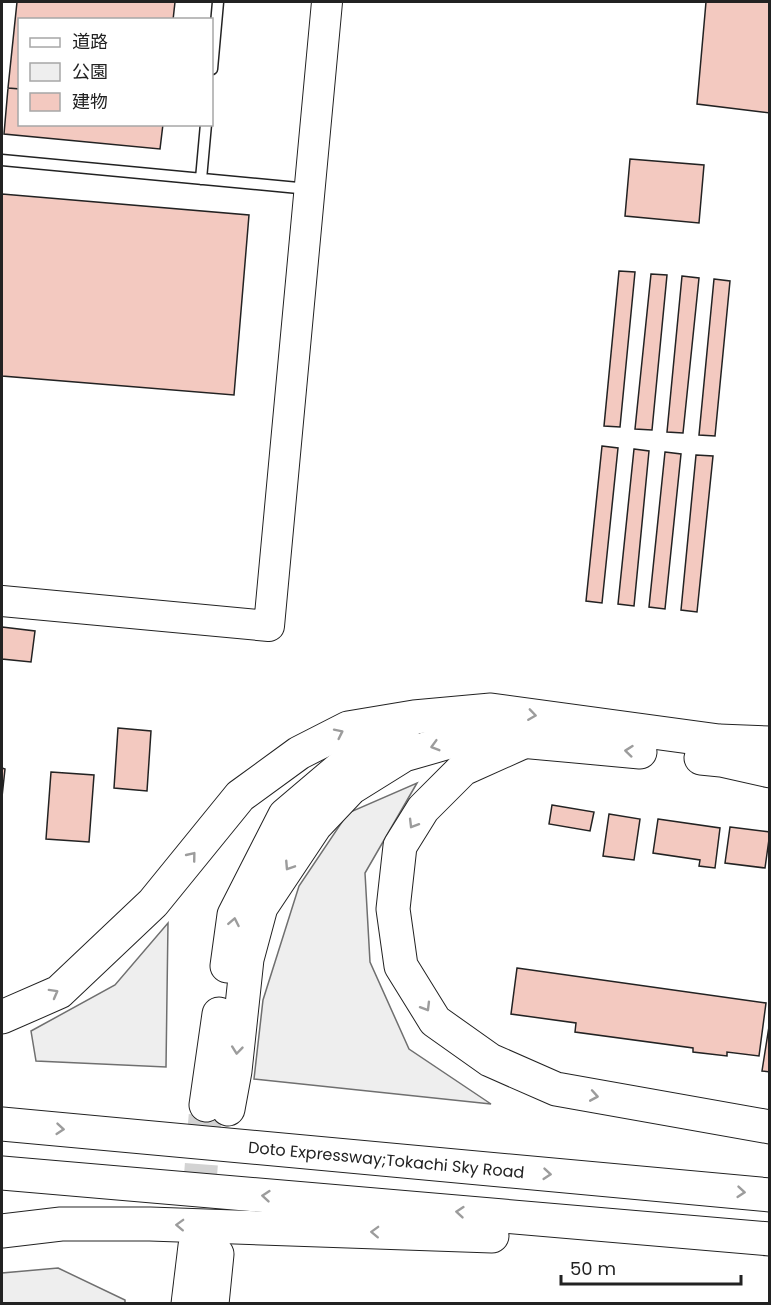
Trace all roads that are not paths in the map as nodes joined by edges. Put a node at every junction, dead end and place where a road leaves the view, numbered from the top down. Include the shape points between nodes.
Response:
1 (218, 2) edge
2 (327, 2) edge
3 (213, 58) edge
4 (206, 126) edge
5 (2, 160) edge
6 (201, 179) junction
7 (309, 189) junction
8 (2, 602) edge
9 (414, 717) junction
10 (525, 741) junction
11 (770, 742) edge
12 (770, 771) edge
13 (2, 1017) edge
14 (2, 1124) edge
15 (770, 1127) edge
16 (2, 1173) edge
17 (770, 1195) edge
18 (2, 1231) edge
19 (770, 1239) edge
20 (770, 1244) edge
21 (188, 1304) edge
22 (212, 1304) edge

1 - 3 lane
2 - 7 street
4 - 6 lane
5 - 6 lane
6 - 7 lane
7 - 8 street via 269,626
10 -> 9 highway via 456,740 404,755 351,788 315,826 261,907 247,959 235,1071 217,1107 234,915 285,815 344,765
9 -> 11 highway via 491,710 720,741
13 -> 9 highway via 59,992 153,903 240,796 299,753 348,728
12 -> 10 highway via 721,760
10 -> 15 highway via 463,769 423,808 400,846 393,909 401,966 435,1021 490,1060 556,1089
14 -> 17 highway, Doto Expressway;Tokachi Sky Road
19 -> 16 highway
20 -> 18 highway via 150,1224 61,1224
21 - 22 highway via 206,1246

